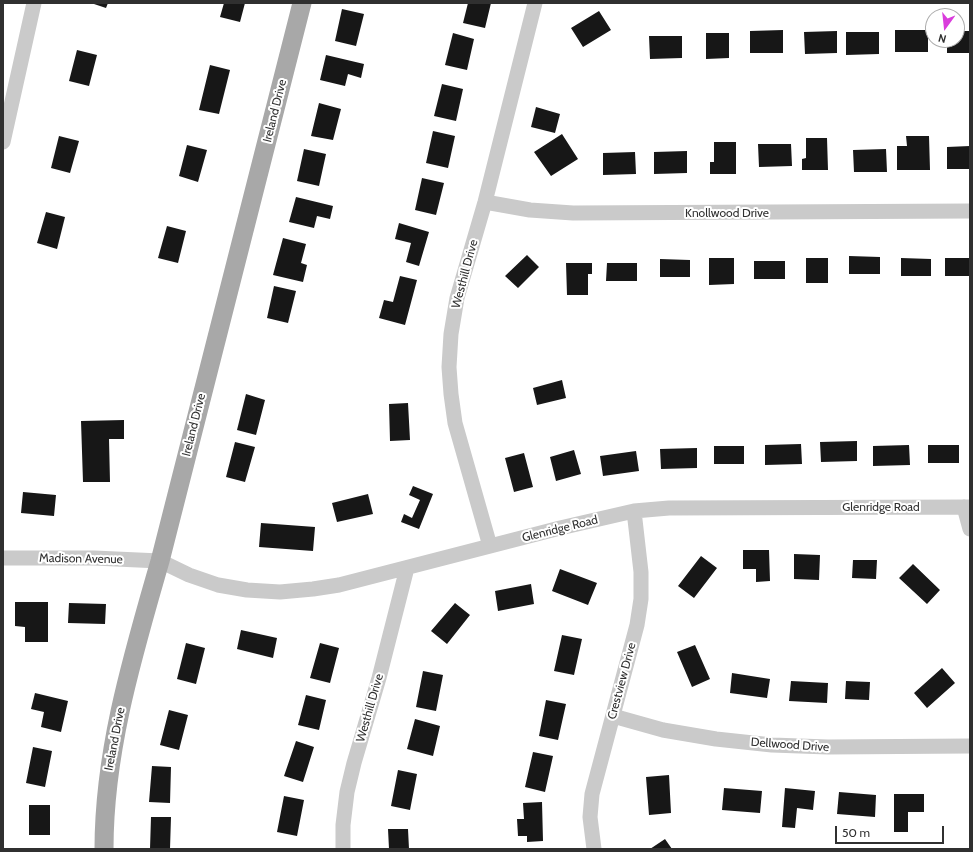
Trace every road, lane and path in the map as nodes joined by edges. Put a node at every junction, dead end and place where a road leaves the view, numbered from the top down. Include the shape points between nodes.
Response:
1 (34, 3) edge
2 (302, 3) edge
3 (535, 3) edge
4 (3, 142) edge
5 (484, 202) junction
6 (970, 211) edge
7 (967, 507) edge
8 (634, 511) junction
9 (970, 529) edge
10 (490, 546) junction
11 (3, 558) edge
12 (160, 561) junction
13 (407, 568) junction
14 (613, 716) junction
15 (970, 746) edge
16 (104, 849) edge
17 (343, 849) edge
18 (594, 849) edge

1 - 4 street
2 - 12 main road, Ireland Drive
3 - 5 street, Westhill Drive
5 - 6 street, Knollwood Drive via 530,210 573,213
5 - 10 street, Westhill Drive via 457,298 449,367 455,423
7 - 8 street, Glenridge Road via 669,508
7 - 9 street
8 - 10 street, Glenridge Road
8 - 14 street, Crestview Drive via 641,572 641,598 637,625
10 - 13 street, Glenridge Road
11 - 12 street, Madison Avenue
12 - 13 street, Glenridge Road via 218,585 280,592 339,585
12 - 16 main road, Ireland Drive via 135,645 118,720 108,779
13 - 17 street, Westhill Drive via 349,785 343,825
14 - 15 street, Dellwood Drive via 663,730 772,745 828,748
14 - 18 street, Crestview Drive via 592,794 590,817

